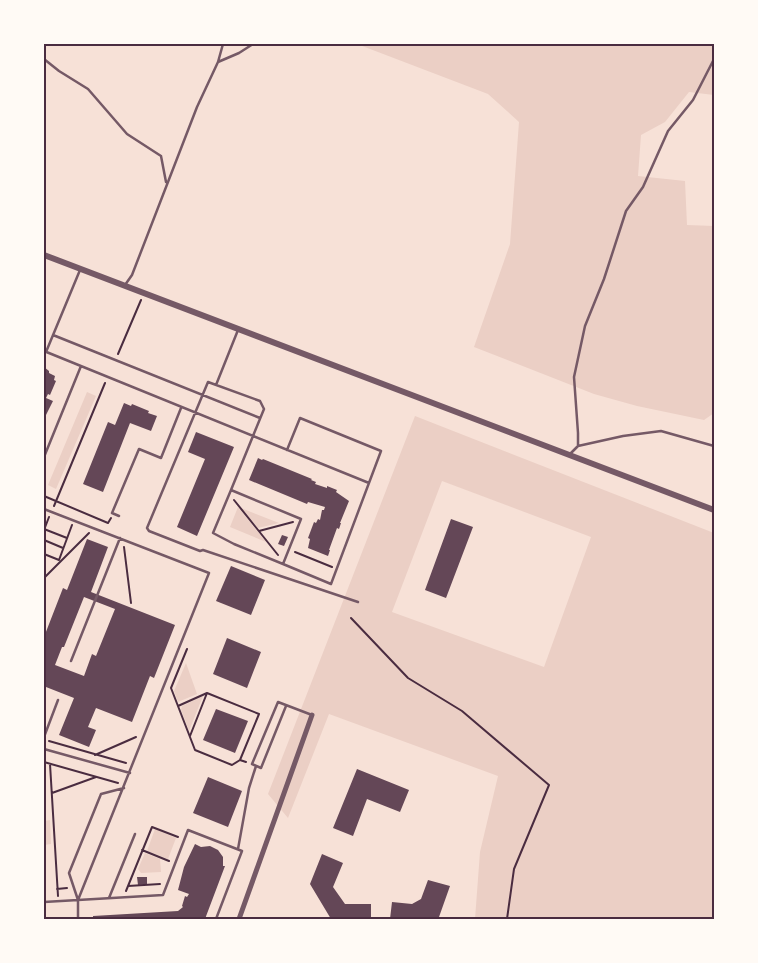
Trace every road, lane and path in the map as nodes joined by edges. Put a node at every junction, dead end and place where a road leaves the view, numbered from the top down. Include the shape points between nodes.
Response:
1 (222, 44) edge
2 (254, 44) edge
3 (44, 59) edge
4 (714, 59) edge
5 (218, 62) junction
6 (167, 184) junction
7 (44, 255) edge
8 (81, 269) junction
9 (124, 286) junction
10 (143, 294) junction
11 (239, 328) junction
12 (53, 335) junction
13 (45, 352) edge
14 (116, 359) junction
15 (81, 366) junction
16 (108, 378) junction
17 (216, 385) junction
18 (202, 394) junction
19 (181, 408) junction
20 (195, 413) junction
21 (260, 418) junction
22 (253, 436) junction
23 (578, 446) junction
24 (714, 446) edge
25 (287, 450) junction
26 (569, 455) junction
27 (44, 457) edge
28 (369, 483) junction
29 (231, 490) junction
30 (229, 495) junction
31 (44, 496) edge
32 (56, 501) junction
33 (44, 509) edge
34 (714, 510) edge
35 (51, 512) junction
36 (112, 513) junction
37 (119, 516) dead end
38 (73, 520) junction
39 (301, 520) junction
40 (94, 528) junction
41 (44, 529) edge
42 (258, 531) junction
43 (67, 538) junction
44 (121, 539) junction
45 (44, 540) edge
46 (63, 548) junction
47 (289, 549) junction
48 (44, 554) edge
49 (284, 563) junction
50 (337, 569) junction
51 (44, 578) edge
52 (358, 602) dead end
53 (131, 603) dead end
54 (352, 618) dead end
55 (187, 649) dead end
56 (71, 661) dead end
57 (207, 693) junction
58 (58, 700) dead end
59 (178, 706) junction
60 (286, 706) junction
61 (312, 715) joint
62 (146, 733) junction
63 (190, 736) junction
64 (44, 738) edge
65 (44, 749) edge
66 (94, 754) junction
67 (240, 760) junction
68 (44, 762) edge
69 (50, 764) junction
70 (252, 764) junction
71 (133, 765) junction
72 (256, 766) junction
73 (130, 773) junction
74 (96, 778) junction
75 (125, 786) junction
76 (52, 793) junction
77 (134, 834) dead end
78 (178, 837) dead end
79 (238, 849) junction
80 (142, 850) junction
81 (169, 861) dead end
82 (163, 876) dead end
83 (160, 884) junction
84 (168, 884) junction
85 (128, 886) junction
86 (74, 887) junction
87 (57, 889) junction
88 (123, 897) junction
89 (109, 898) junction
90 (78, 900) junction
91 (58, 901) junction
92 (44, 902) edge
93 (78, 919) edge
94 (216, 919) edge
95 (239, 919) edge
96 (507, 919) edge

1 - 5 lane
2 - 5 lane
3 - 6 lane via 88,89 127,134 161,156
4 - 23 lane via 693,100 668,132 643,187 626,211 585,326 574,377
5 - 6 lane
6 - 9 lane via 132,275
7 - 8 street
8 - 9 street
8 - 12 lane
9 - 10 street
10 - 11 street
10 - 14 path
11 - 17 lane
11 - 26 street
12 - 13 lane
12 - 14 lane
13 - 15 lane
14 - 18 lane
15 - 16 lane
15 - 27 lane
16 - 19 lane
16 - 32 path
17 - 18 lane via 208,382
17 - 21 lane via 260,401 264,409
18 - 20 lane
18 - 21 lane
19 - 20 lane
19 - 36 lane via 161,458 139,449
20 - 22 lane
20 - 52 lane via 147,528 149,531 200,551
21 - 22 lane
22 - 25 lane
22 - 29 lane
23 - 24 lane via 661,431
23 - 26 lane
25 - 28 lane
25 - 28 lane via 300,418 380,451
26 - 34 street
28 - 50 lane
29 - 30 lane
29 - 39 lane
30 - 42 path
30 - 49 lane via 213,534
31 - 32 path
32 - 35 path
32 - 36 path via 108,522
33 - 35 lane
35 - 38 lane
35 - 41 path
36 - 37 lane
38 - 40 lane
38 - 43 path
39 - 42 path
39 - 47 lane
40 - 44 lane
40 - 51 path
41 - 43 path
42 - 49 path
43 - 46 path
44 - 53 path
44 - 56 lane
44 - 62 lane via 208,573
45 - 46 path
46 - 48 path via 59,560
47 - 49 lane
47 - 50 path
49 - 50 lane via 332,584
54 - 96 path via 408,678 462,711 548,785 514,869
55 - 59 path via 171,688
57 - 59 path
57 - 63 path
57 - 67 path via 259,714
58 - 64 lane
59 - 63 path
60 - 61 lane
60 - 70 lane via 278,702
60 - 72 lane via 261,768
61 - 95 street
62 - 66 path
62 - 71 lane
63 - 67 path via 195,750 232,765
64 - 66 path
65 - 73 lane
66 - 71 path
67 - 70 path
68 - 69 path
69 - 74 path
69 - 76 path
70 - 72 lane
71 - 73 lane
72 - 79 lane
73 - 75 lane
74 - 75 path
74 - 76 path
75 - 86 lane via 101,794 69,873
75 - 90 lane
76 - 87 path
77 - 89 lane
78 - 80 path via 152,826
79 - 84 lane via 188,830
79 - 94 lane via 242,851
80 - 81 path
80 - 85 path
82 - 83 path
83 - 84 path
83 - 85 path
84 - 88 lane via 163,895
85 - 88 path
86 - 87 path
86 - 90 lane
87 - 91 path
88 - 89 lane
89 - 90 lane
90 - 91 lane
90 - 93 lane
91 - 92 lane

